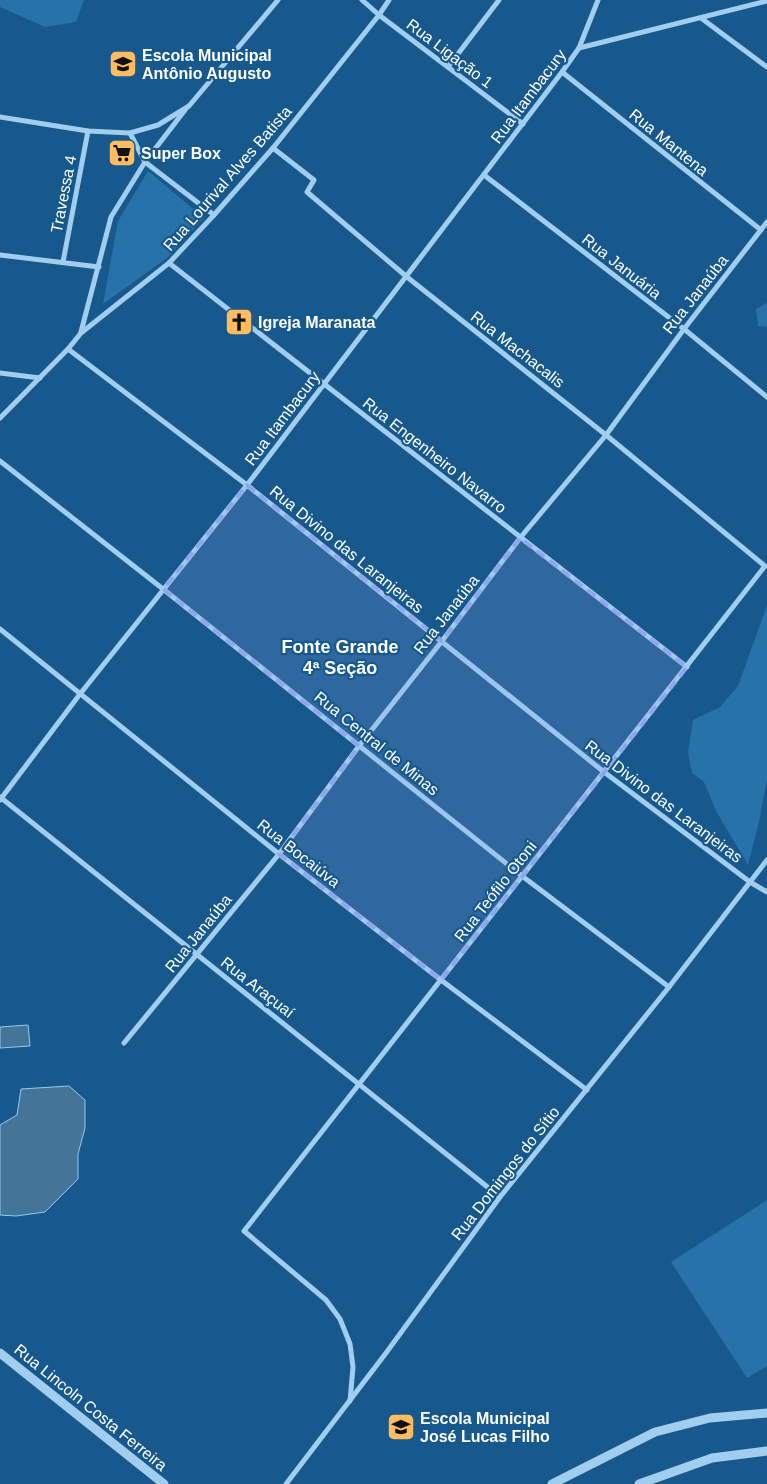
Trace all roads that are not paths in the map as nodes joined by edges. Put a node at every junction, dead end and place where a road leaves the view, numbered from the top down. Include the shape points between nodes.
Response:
1 (278, 0) edge
2 (362, 0) edge
3 (389, 0) edge
4 (499, 0) edge
5 (598, 0) edge
6 (767, 0) edge
7 (379, 15) junction
8 (701, 18) junction
9 (579, 48) junction
10 (448, 67) junction
11 (767, 67) edge
12 (562, 72) junction
13 (189, 106) junction
14 (0, 118) edge
15 (523, 124) junction
16 (88, 131) junction
17 (130, 133) junction
18 (273, 148) junction
19 (145, 162) junction
20 (484, 175) junction
21 (214, 215) junction
22 (767, 222) edge
23 (761, 230) junction
24 (0, 255) edge
25 (63, 262) junction
26 (169, 263) junction
27 (99, 267) junction
28 (406, 277) junction
29 (684, 329) junction
30 (81, 332) junction
31 (68, 349) junction
32 (0, 373) edge
33 (40, 378) junction
34 (324, 384) junction
35 (767, 396) edge
36 (0, 418) edge
37 (606, 435) junction
38 (0, 461) edge
39 (247, 485) junction
40 (520, 538) junction
41 (765, 566) joint
42 (163, 589) junction
43 (0, 629) edge
44 (442, 641) junction
45 (687, 667) junction
46 (80, 694) junction
47 (359, 746) junction
48 (604, 772) junction
49 (1, 798) edge
50 (279, 854) junction
51 (767, 860) edge
52 (522, 876) junction
53 (750, 882) junction
54 (767, 892) edge
55 (196, 954) junction
56 (441, 980) junction
57 (669, 987) junction
58 (124, 1043) dead end
59 (359, 1083) junction
60 (587, 1090) junction
61 (500, 1197) junction
62 (0, 1353) edge
63 (350, 1401) junction
64 (767, 1413) edge
65 (767, 1451) edge
66 (164, 1484) edge
67 (286, 1484) edge
68 (552, 1484) edge
69 (639, 1484) edge

1 - 13 street
2 - 7 street, Rua Ligação 1
3 - 7 street, Rua Lourival Alves Batista
4 - 10 street
5 - 9 street, Rua Itambacury
6 - 8 street
7 - 10 street, Rua Ligação 1
7 - 18 street, Rua Lourival Alves Batista
8 - 9 street
8 - 11 street
9 - 12 street, Rua Itambacury
10 - 15 street, Rua Ligação 1
12 - 15 street, Rua Itambacury
12 - 23 street, Rua Mantena
13 - 17 street via 158,125
13 - 19 street
14 - 16 street
15 - 20 street, Rua Itambacury
16 - 17 street
16 - 25 street, Travessa 4
17 - 19 street
18 - 21 street, Rua Lourival Alves Batista
18 - 28 street, Rua Machacalis via 314,180 307,192
19 - 21 street
19 - 27 street via 111,217
20 - 28 street, Rua Itambacury
20 - 29 street, Rua Januária
21 - 26 street, Rua Lourival Alves Batista
22 - 23 street, Rua Janaúba
23 - 29 street, Rua Janaúba
24 - 25 street
25 - 27 street
26 - 30 street, Rua Lourival Alves Batista
26 - 34 street, Rua Engenheiro Navarro
27 - 30 street
28 - 34 street, Rua Itambacury
28 - 37 street, Rua Machacalis
29 - 35 street, Rua Januária
29 - 37 street, Rua Janaúba
30 - 31 street, Rua Lourival Alves Batista
31 - 33 street, Rua Lourival Alves Batista
31 - 39 street, Rua Divino das Laranjeiras
32 - 33 street
33 - 36 street, Rua Lourival Alves Batista
34 - 39 street, Rua Itambacury
34 - 40 street, Rua Engenheiro Navarro
37 - 40 street, Rua Janaúba
37 - 41 street, Rua Machacalis
38 - 42 street, Rua Central de Minas
39 - 42 street, Rua Itambacury
39 - 44 street, Rua Divino das Laranjeiras
40 - 44 street, Rua Janaúba
40 - 45 street, Rua Engenheiro Navarro
41 - 45 street, Rua Teófilo Otoni
42 - 46 street, Rua Itambacury
42 - 47 street, Rua Central de Minas
43 - 46 street, Rua Bocaiúva
44 - 47 street, Rua Janaúba
44 - 48 street, Rua Divino das Laranjeiras
45 - 48 street, Rua Teófilo Otoni
46 - 49 street, Rua Itambacury
46 - 50 street, Rua Bocaiúva
47 - 50 street, Rua Janaúba
47 - 52 street, Rua Central de Minas
48 - 52 street, Rua Teófilo Otoni
48 - 53 street, Rua Divino das Laranjeiras
49 - 55 street, Rua Araçuaí
50 - 55 street, Rua Janaúba
50 - 56 street, Rua Bocaiúva
51 - 53 street, Rua Domingos do Sítio
52 - 56 street, Rua Teófilo Otoni
52 - 57 street, Rua Central de Minas
53 - 54 street, Rua Divino das Laranjeiras
53 - 57 street, Rua Domingos do Sítio
55 - 58 street, Rua Janaúba
55 - 59 street, Rua Araçuaí
56 - 59 street, Rua Teófilo Otoni
56 - 60 street, Rua Bocaiúva
57 - 60 street, Rua Domingos do Sítio
59 - 61 street, Rua Araçuaí
59 - 63 street, Rua Teófilo Otoni via 244,1231 326,1300 340,1320 350,1344 353,1367
60 - 61 street, Rua Domingos do Sítio
61 - 63 street, Rua Domingos do Sítio
62 - 66 street, Rua Lincoln Costa Ferreira
63 - 67 street, Rua Domingos do Sítio
64 - 68 street via 710,1418 655,1432
65 - 69 street via 712,1458

